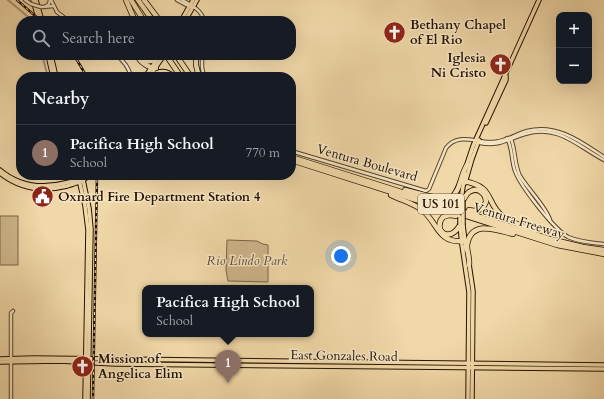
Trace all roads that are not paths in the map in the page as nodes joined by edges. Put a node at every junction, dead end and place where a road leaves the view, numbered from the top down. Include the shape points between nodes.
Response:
1 (25, 0) edge
2 (35, 0) edge
3 (50, 0) edge
4 (126, 0) edge
5 (131, 0) edge
6 (138, 0) edge
7 (144, 0) edge
8 (177, 0) edge
9 (182, 0) edge
10 (193, 0) edge
11 (197, 0) edge
12 (539, 0) edge
13 (54, 6) junction
14 (43, 7) junction
15 (190, 7) junction
16 (39, 16) edge
17 (61, 16) edge
18 (133, 16) edge
19 (141, 16) edge
20 (149, 16) edge
21 (156, 16) edge
22 (185, 16) edge
23 (187, 16) edge
24 (203, 16) edge
25 (50, 60) edge
26 (51, 60) edge
27 (122, 60) edge
28 (140, 60) edge
29 (144, 60) edge
30 (154, 60) edge
31 (160, 60) edge
32 (167, 60) edge
33 (179, 60) edge
34 (196, 60) edge
35 (202, 60) edge
36 (154, 69) junction
37 (51, 72) edge
38 (54, 72) edge
39 (129, 72) edge
40 (151, 72) edge
41 (152, 72) edge
42 (177, 72) edge
43 (188, 72) edge
44 (198, 72) edge
45 (203, 72) edge
46 (509, 139) junction
47 (477, 141) junction
48 (296, 152) edge
49 (296, 159) edge
50 (604, 159) edge
51 (296, 162) edge
52 (467, 165) junction
53 (0, 170) edge
54 (0, 174) edge
55 (348, 175) junction
56 (76, 180) edge
57 (81, 180) edge
58 (82, 180) edge
59 (464, 182) junction
60 (373, 187) junction
61 (42, 188) junction
62 (462, 200) junction
63 (449, 206) junction
64 (469, 217) junction
65 (461, 225) junction
66 (88, 234) junction
67 (91, 238) junction
68 (550, 239) junction
69 (462, 241) junction
70 (604, 244) edge
71 (557, 245) junction
72 (604, 250) edge
73 (604, 254) edge
74 (469, 265) junction
75 (90, 304) junction
76 (13, 311) dead end
77 (86, 312) junction
78 (90, 318) junction
79 (0, 360) edge
80 (11, 360) junction
81 (129, 360) junction
82 (87, 361) junction
83 (225, 363) junction
84 (118, 364) junction
85 (531, 364) junction
86 (419, 365) junction
87 (604, 365) edge
88 (470, 366) junction
89 (513, 369) junction
90 (604, 369) edge
91 (11, 399) edge
92 (85, 399) edge
93 (88, 399) edge
94 (468, 399) edge
95 (472, 399) edge

1 - 14 street, bridge
2 - 16 main road
3 - 13 street
3 - 14 street via 49,4
4 - 18 highway
5 - 19 highway
6 - 20 highway
7 - 21 highway
8 - 15 street
9 - 15 street
10 - 15 main road
11 - 15 main road
12 - 47 main road
13 - 14 street
13 - 17 street
15 - 22 main road
15 - 23 main road
15 - 24 street via 202,13
25 - 37 main road
26 - 38 main road
27 - 39 street
28 - 36 highway
29 - 30 highway
31 - 36 main road
32 - 42 highway
33 - 43 highway
34 - 44 highway
35 - 45 street
36 - 40 main road
36 - 41 main road
46 - 47 street via 494,142
46 - 50 street via 537,132 554,133 569,138
46 - 70 street via 520,175 550,220 562,233 572,238
47 - 48 street, Ventura Boulevard via 458,139 450,144 426,191
47 - 52 main road
47 - 59 main road
49 - 55 highway, Ventura Freeway / US 101
51 - 60 highway, Ventura Freeway / US 101
52 - 55 highway via 456,192 451,198 444,199
52 - 59 main road
53 - 61 main road via 18,182
54 - 61 main road via 28,188
55 - 63 highway, Ventura Freeway / US 101
56 - 61 main road via 57,188
57 - 66 main road
58 - 67 main road via 89,208
59 - 62 main road
59 - 68 highway via 478,185 485,190 504,217
60 - 64 highway, Ventura Freeway / US 101
60 - 69 highway via 419,208 442,236
62 - 63 highway via 475,190 483,193 486,200 484,207 478,211
62 - 65 main road, bridge
63 - 68 highway, Ventura Freeway / US 101
64 - 65 highway via 448,215 442,218 439,225 442,231 450,234 455,233
64 - 71 highway, Ventura Freeway / US 101
65 - 69 main road
66 - 67 main road
66 - 77 main road
67 - 75 main road
68 - 72 highway, Ventura Freeway / US 101
69 - 74 main road
69 - 88 main road via 469,292
71 - 73 highway, Ventura Freeway / US 101
71 - 74 highway via 483,228 470,238 467,246
74 - 88 main road via 473,291
75 - 77 main road
75 - 78 main road
76 - 80 street
77 - 78 main road
77 - 82 main road
78 - 82 main road
79 - 80 main road
80 - 82 main road
80 - 91 street
81 - 82 main road, East Gonzales Road
81 - 83 main road, East Gonzales Road
81 - 84 main road
82 - 84 main road
82 - 92 main road
82 - 93 main road
83 - 84 main road
83 - 86 main road, East Gonzales Road via 248,361
83 - 86 main road, East Gonzales Road via 402,367
85 - 87 main road, East Gonzales Road
85 - 88 main road, East Gonzales Road
85 - 89 main road via 516,366
86 - 88 main road, East Gonzales Road
86 - 88 main road, East Gonzales Road via 436,363
88 - 89 main road, East Gonzales Road
88 - 94 main road
88 - 95 main road
89 - 90 main road, East Gonzales Road

